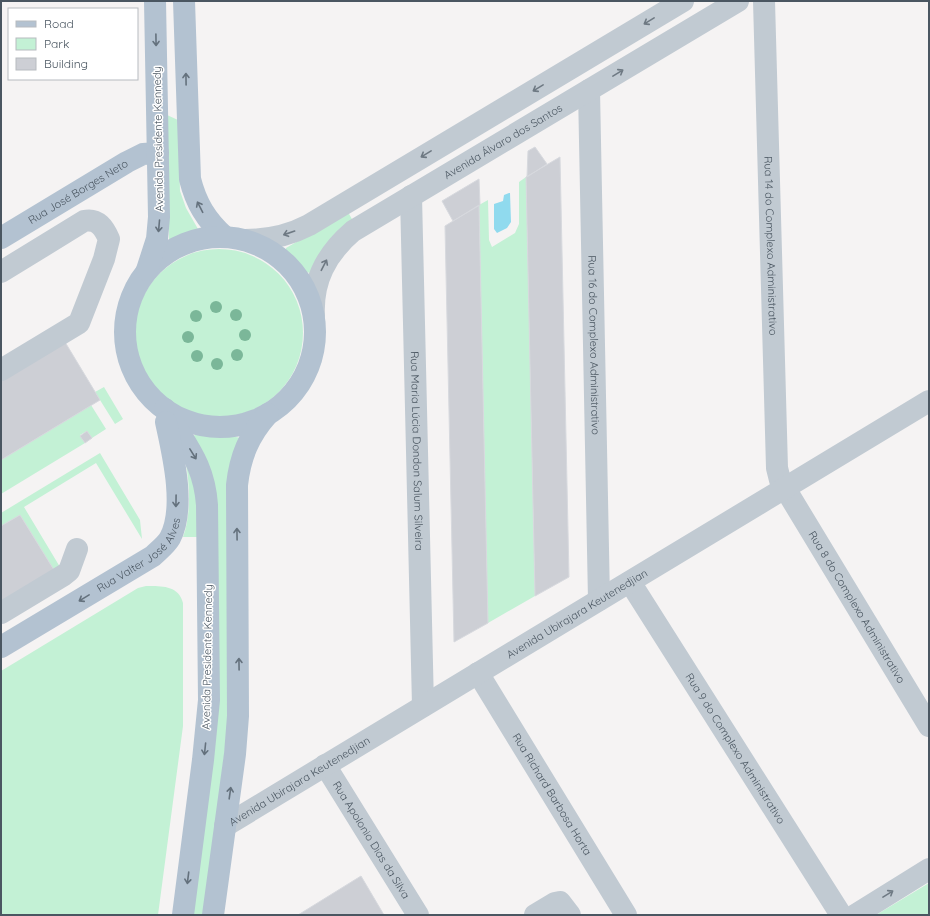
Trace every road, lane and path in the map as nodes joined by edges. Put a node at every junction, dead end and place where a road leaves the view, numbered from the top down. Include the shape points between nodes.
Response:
1 (155, 1) edge
2 (184, 1) edge
3 (683, 1) edge
4 (738, 1) edge
5 (764, 1) edge
6 (589, 90) junction
7 (158, 153) junction
8 (411, 196) junction
9 (1, 238) edge
10 (234, 238) junction
11 (1, 272) edge
12 (144, 276) junction
13 (314, 316) junction
14 (1, 370) edge
15 (929, 402) edge
16 (164, 408) junction
17 (270, 413) junction
18 (784, 489) junction
19 (77, 549) dead end
20 (630, 582) junction
21 (599, 600) junction
22 (1, 613) edge
23 (1, 647) edge
24 (478, 673) junction
25 (424, 706) junction
26 (929, 726) edge
27 (326, 765) junction
28 (225, 826) junction
29 (929, 869) edge
30 (183, 915) edge
31 (213, 915) edge
32 (418, 915) edge
33 (535, 915) edge
34 (570, 915) edge
35 (626, 915) edge
36 (840, 915) edge
37 (855, 915) edge

1 -> 7 main road, Avenida Presidente Kennedy
10 -> 2 main road via 206,218 190,179
3 -> 10 street via 309,225 280,237 264,240
6 -> 4 street, Avenida Álvaro dos Santos
5 - 18 street, Rua 14 do Complexo Administrativo via 777,468
6 - 8 street, Avenida Álvaro dos Santos
6 - 21 street, Rua 16 do Complexo Administrativo
7 - 9 main road, Rua José Borges Neto via 143,154 127,162
7 -> 12 main road, Avenida Presidente Kennedy via 159,229 152,258
13 -> 8 street, Avenida Álvaro dos Santos via 315,287 333,250 362,225
8 - 25 street, Rua Maria Lúcia Dondon Salum Silveira
10 - 12 main road via 209,237 180,246 160,259
10 - 13 main road via 260,245 276,254 290,267 309,298
11 - 14 street via 84,221 90,220 102,225 110,239 79,322
12 - 16 main road via 128,312 126,338 137,376 143,387
13 - 17 main road via 314,348 303,378 294,392
15 - 18 street, Avenida Ubirajara Keutenedjian
16 - 17 main road via 190,421 217,426 244,424
16 -> 23 main road, Rua Valter José Alves via 177,484 175,523 168,542 153,556
16 -> 30 main road, Avenida Presidente Kennedy via 200,466 207,505 209,700
28 -> 17 main road via 238,716 237,480 240,463 250,439
18 - 20 street, Avenida Ubirajara Keutenedjian
18 - 26 street, Rua 8 do Complexo Administrativo
19 - 22 street via 69,571
20 - 21 street, Avenida Ubirajara Keutenedjian
20 - 36 street, Rua 9 do Complexo Administrativo
21 - 24 street, Avenida Ubirajara Keutenedjian
24 - 25 street, Avenida Ubirajara Keutenedjian
24 - 35 street, Rua Richard Barbosa Horta
25 - 27 street, Avenida Ubirajara Keutenedjian
27 - 28 street, Avenida Ubirajara Keutenedjian
27 - 32 street, Rua Apolonio Dias da Silva
28 - 31 main road
37 -> 29 street
33 - 34 street via 560,902

